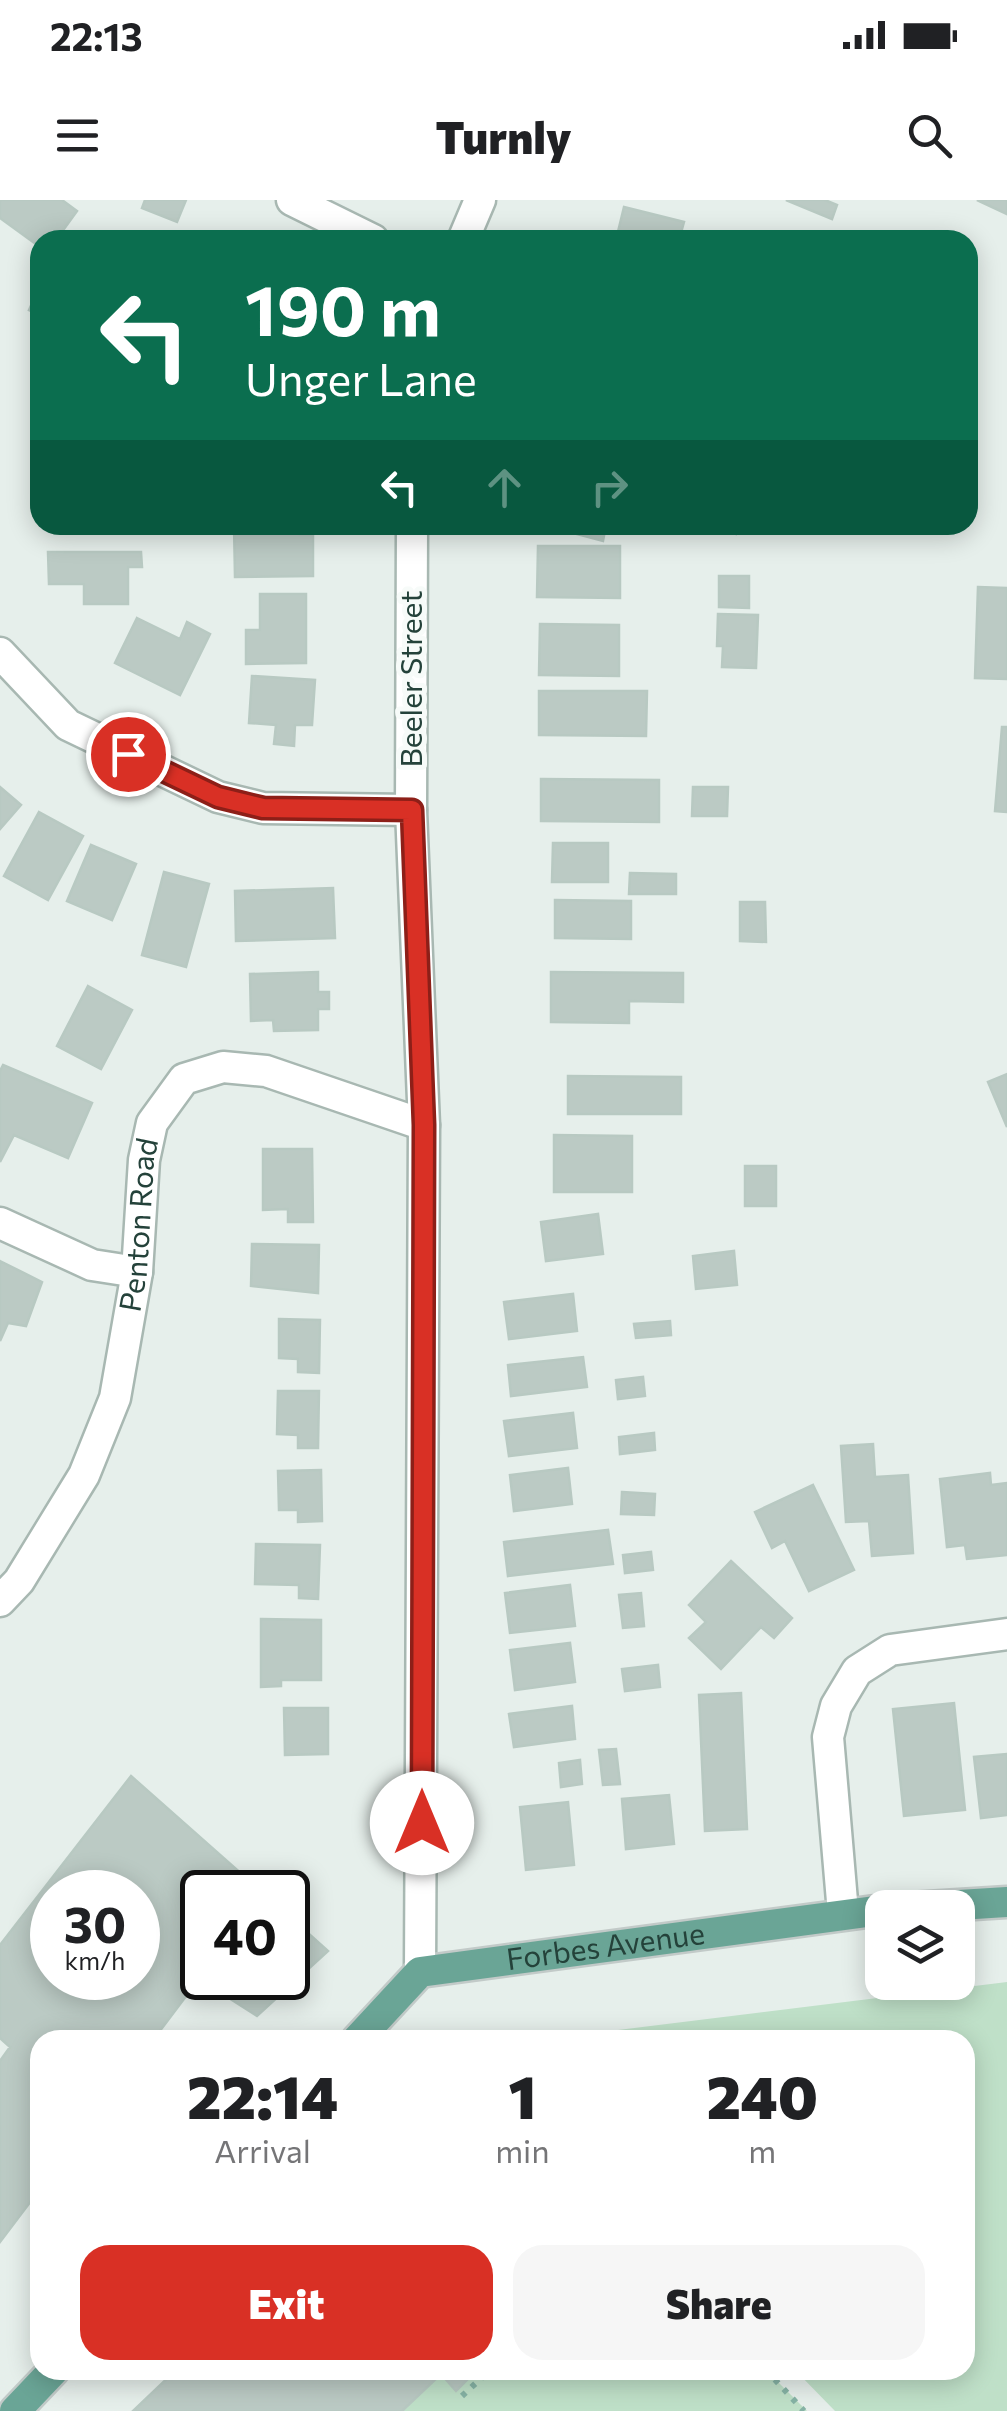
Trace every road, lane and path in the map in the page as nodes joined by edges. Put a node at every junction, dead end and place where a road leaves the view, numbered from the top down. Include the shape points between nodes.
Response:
1 (292, 200) edge
2 (480, 200) edge
3 (353, 230) edge
4 (468, 230) edge
5 (412, 535) edge
6 (0, 653) edge
7 (412, 810) junction
8 (424, 1125) junction
9 (0, 1223) edge
10 (137, 1272) junction
11 (0, 1601) edge
12 (1007, 1634) edge
13 (1007, 1902) edge
14 (975, 1904) edge
15 (865, 1911) edge
16 (843, 1912) junction
17 (420, 1972) junction
18 (367, 2030) edge
19 (44, 2380) edge
20 (479, 2380) edge
21 (775, 2380) edge
22 (462, 2396) dead end
23 (15, 2411) edge
24 (804, 2411) edge

1 - 3 street
2 - 4 street
5 - 7 street, Beeler Street
6 - 7 street via 68,724 218,797 263,808
7 - 8 street, Beeler Street
8 - 10 street, Penton Road via 266,1071 223,1067 184,1079 152,1123
8 - 17 street, Beeler Street
9 - 10 street via 92,1265
10 - 11 street, Penton Road via 115,1398 84,1475
12 - 16 street via 890,1650 857,1671 836,1706 828,1736
13 - 14 main road
15 - 16 main road, Forbes Avenue
16 - 17 main road, Forbes Avenue
17 - 18 main road
19 - 23 main road
20 - 22 path
21 - 24 path

